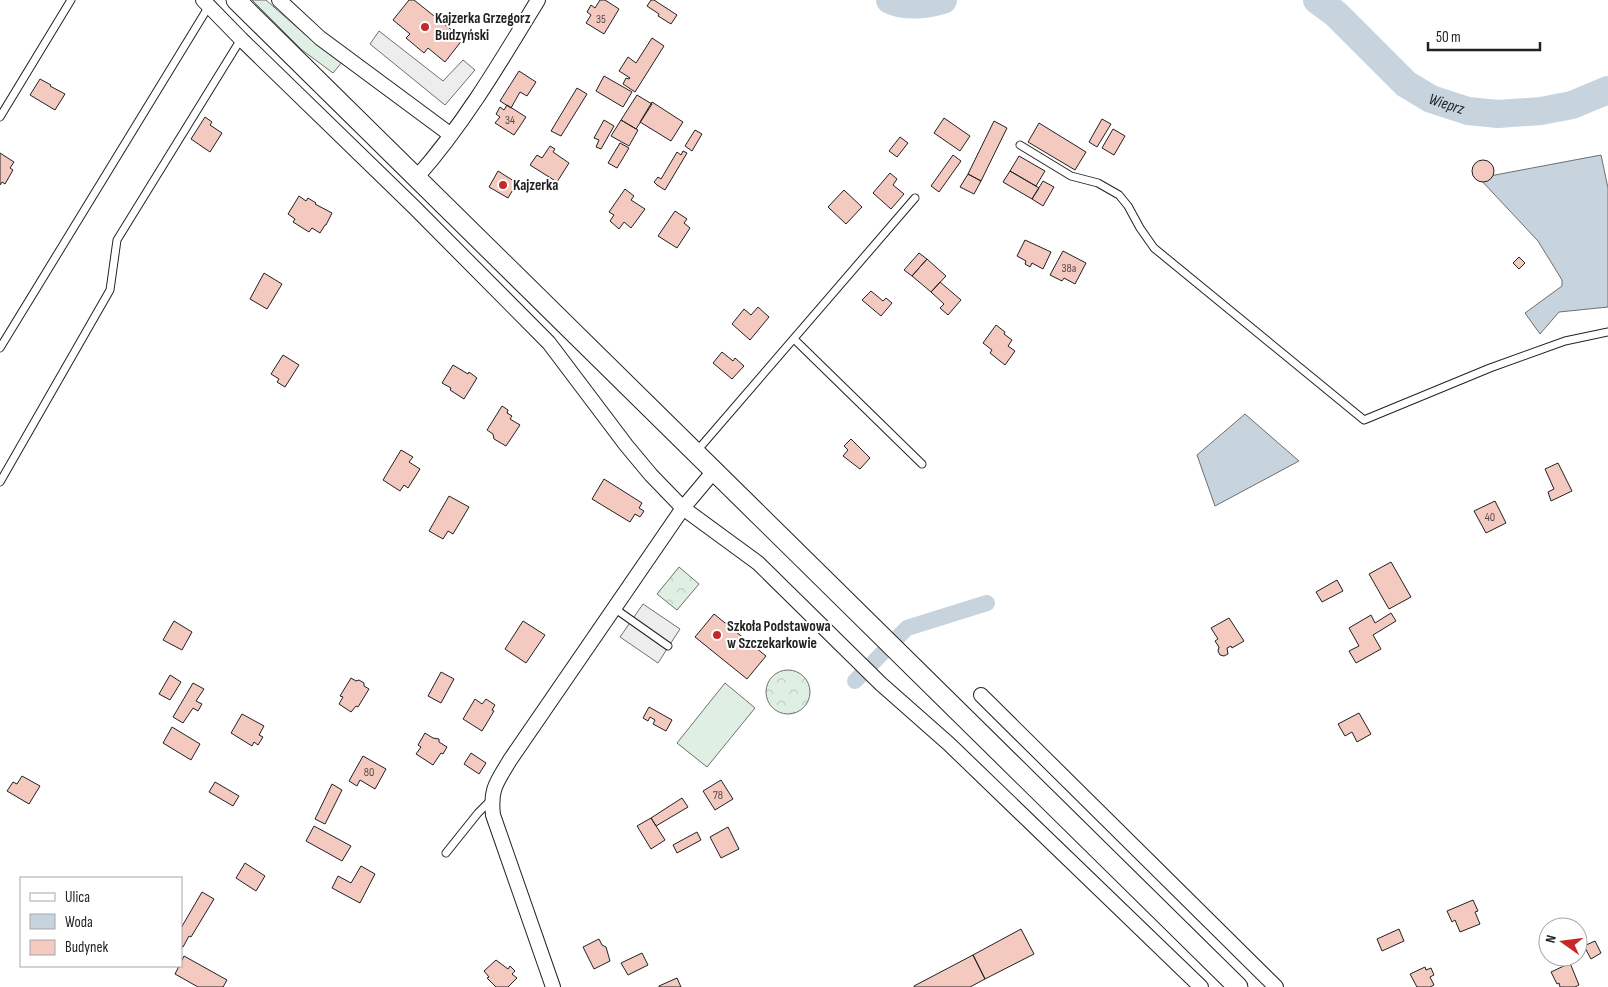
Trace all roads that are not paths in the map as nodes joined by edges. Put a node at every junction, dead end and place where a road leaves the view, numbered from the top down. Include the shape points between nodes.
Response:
1 (71, 0) edge
2 (236, 0) edge
3 (279, 0) edge
4 (538, 0) edge
5 (206, 3) edge
6 (241, 39) junction
7 (0, 117) edge
8 (450, 135) junction
9 (1020, 145) dead end
10 (417, 177) junction
11 (916, 198) dead end
12 (1608, 332) edge
13 (794, 339) junction
14 (0, 348) edge
15 (696, 453) junction
16 (922, 464) dead end
17 (714, 471) junction
18 (0, 482) edge
19 (683, 508) junction
20 (613, 608) junction
21 (668, 646) dead end
22 (981, 695) dead end
23 (491, 800) junction
24 (446, 853) dead end
25 (553, 987) edge
26 (1201, 987) edge
27 (1238, 987) edge
28 (1276, 987) edge

1 - 7 lane
2 - 10 main road
3 - 8 street via 320,38
4 - 8 street via 471,113
5 - 6 street
5 - 14 lane
6 - 18 lane via 117,240 110,290
6 - 19 street via 549,343 626,446
8 - 10 street
9 - 12 lane via 1071,176 1098,183 1119,195 1154,248 1364,420 1490,368 1565,341
10 - 15 main road
11 - 13 lane
13 - 15 lane
13 - 16 lane
15 - 17 main road
17 - 19 street
17 - 27 main road
19 - 20 street
19 - 26 street via 758,563
20 - 21 lane
20 - 23 street via 510,760 494,787
22 - 28 street
23 - 24 lane
23 - 25 street via 493,815

